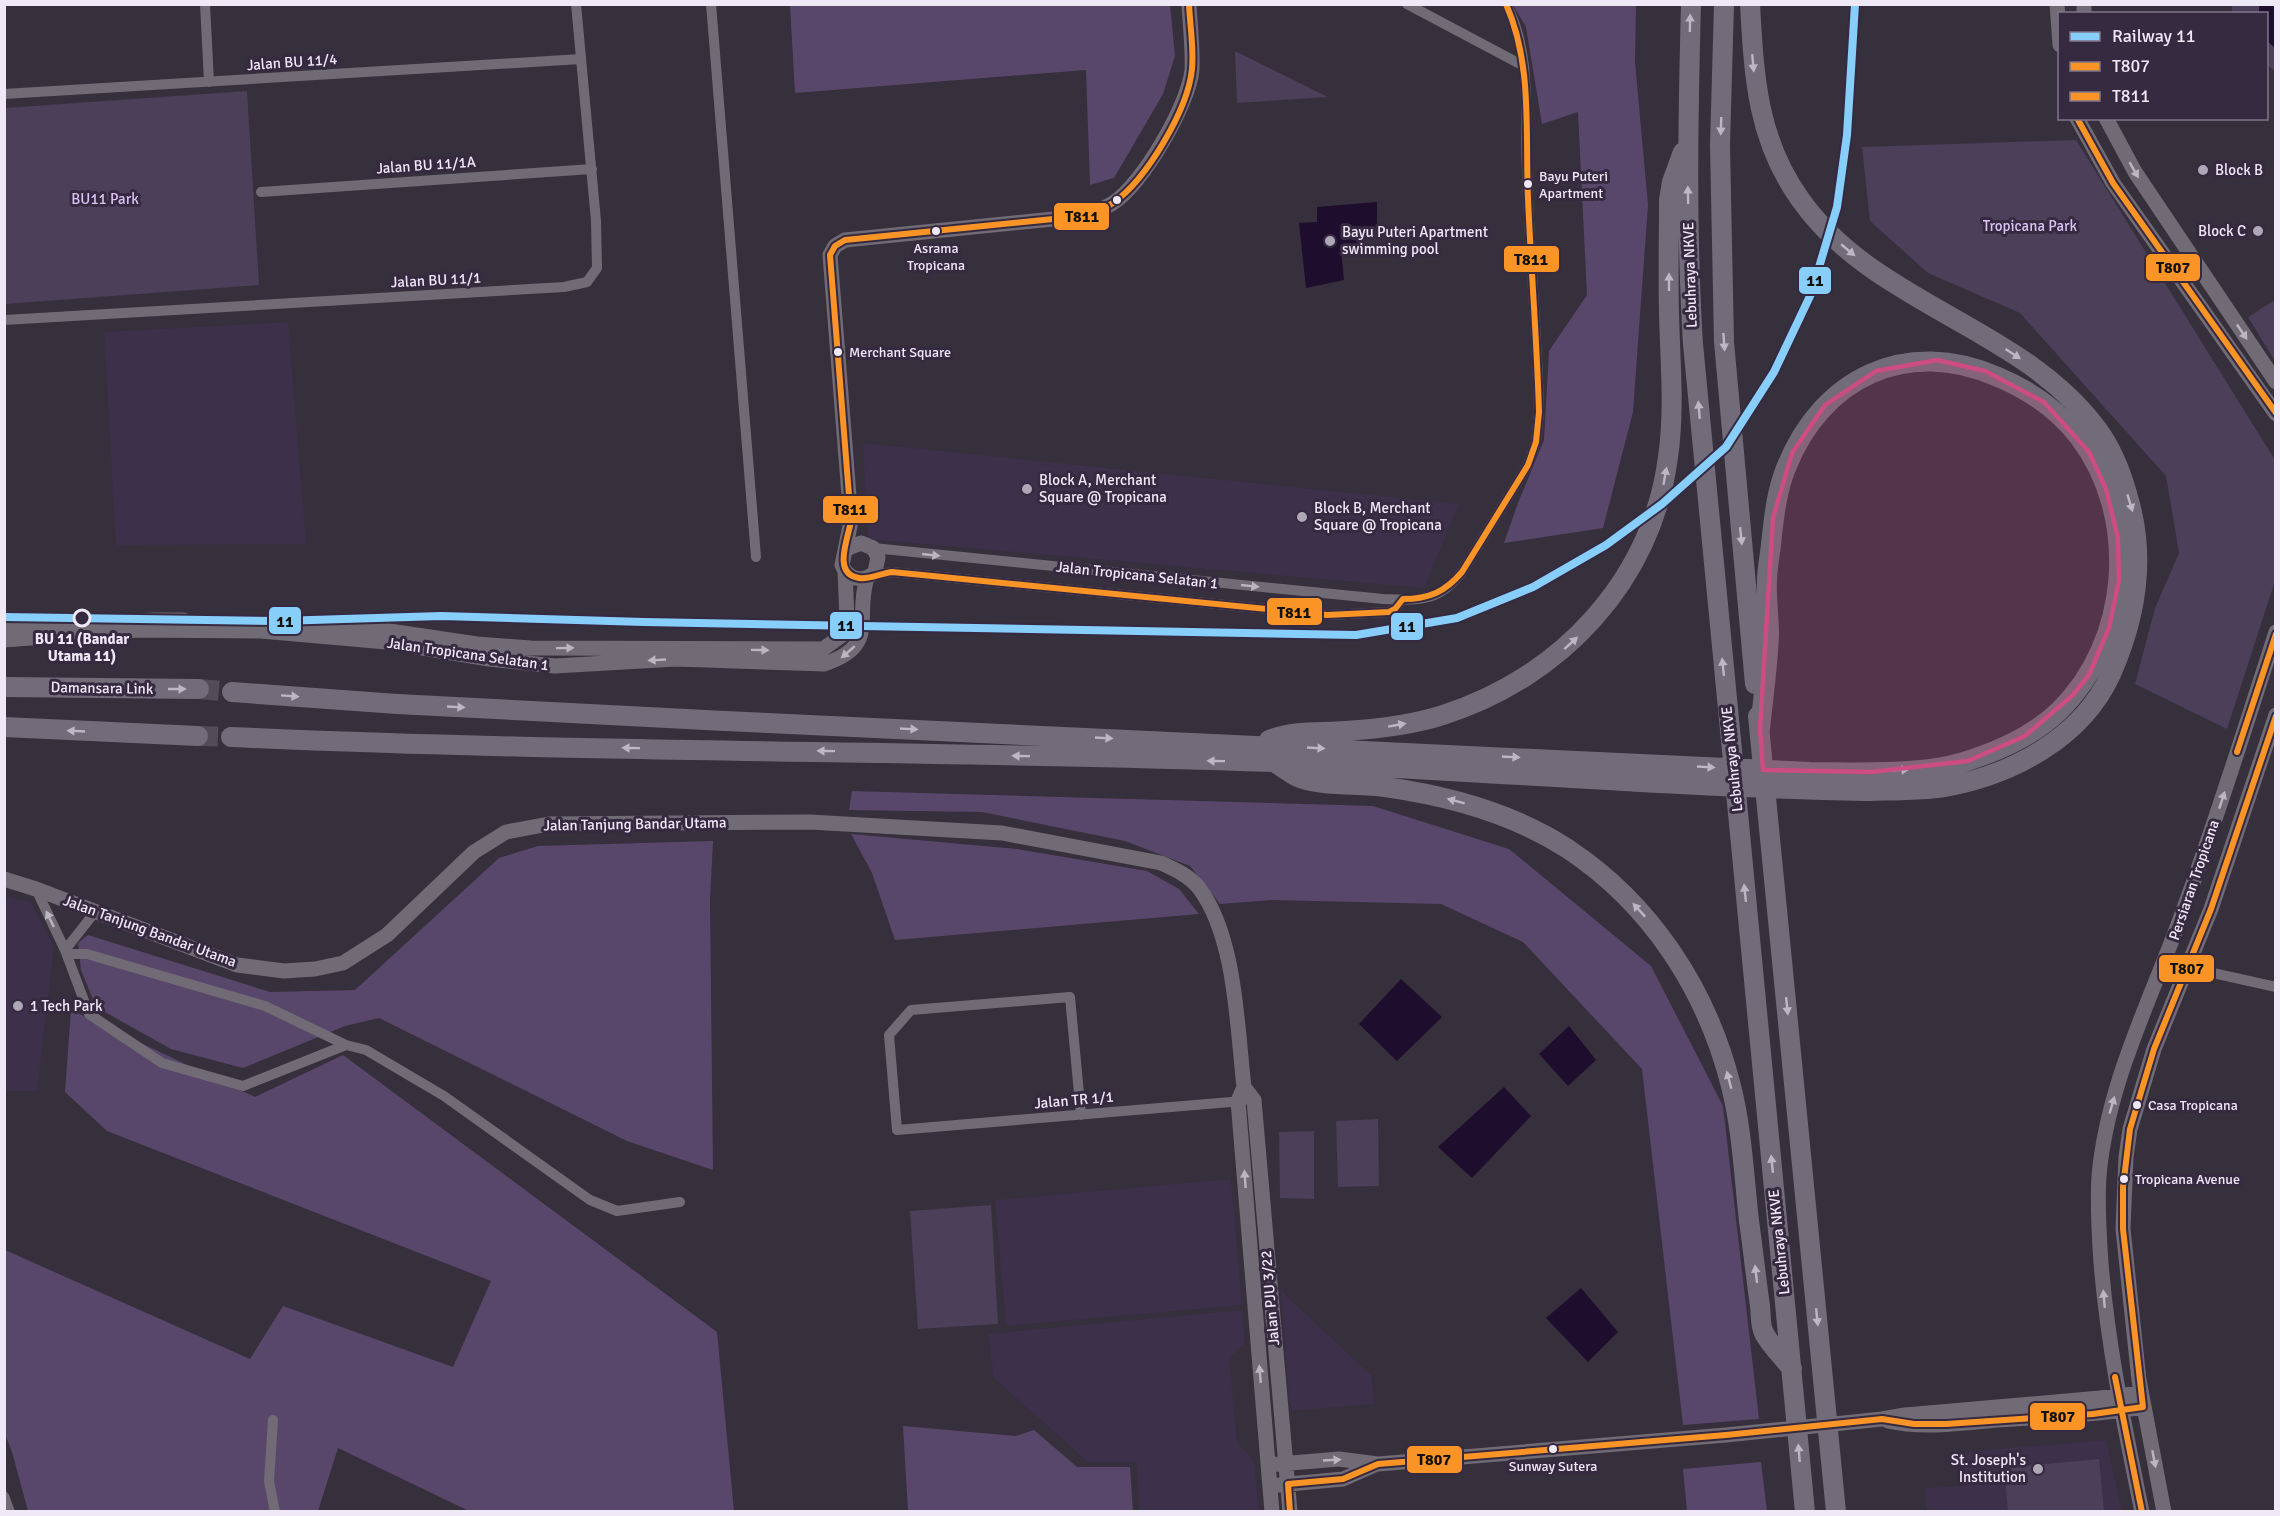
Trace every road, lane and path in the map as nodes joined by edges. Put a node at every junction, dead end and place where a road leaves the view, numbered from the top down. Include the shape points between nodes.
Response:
1 (205, 4) edge
2 (576, 4) edge
3 (711, 4) edge
4 (1189, 4) edge
5 (1407, 4) edge
6 (1506, 4) edge
7 (1691, 4) edge
8 (1724, 4) edge
9 (1750, 4) edge
10 (581, 59) junction
11 (1524, 66) junction
12 (209, 82) junction
13 (4, 94) edge
14 (2078, 120) edge
15 (2107, 120) edge
16 (1687, 144) junction
17 (592, 169) junction
18 (261, 192) dead end
19 (4, 320) edge
20 (2276, 382) edge
21 (2275, 411) edge
22 (851, 521) junction
23 (869, 546) junction
24 (846, 549) junction
25 (756, 557) dead end
26 (845, 571) junction
27 (869, 577) junction
28 (1403, 599) junction
29 (4, 629) edge
30 (2276, 632) edge
31 (4, 640) edge
32 (4, 687) edge
33 (199, 689) tunnel mouth
34 (232, 692) tunnel mouth
35 (2276, 716) edge
36 (4, 727) edge
37 (1760, 729) junction
38 (198, 736) tunnel mouth
39 (231, 737) tunnel mouth
40 (1257, 745) junction
41 (1274, 762) junction
42 (4, 879) edge
43 (36, 889) junction
44 (95, 912) junction
45 (66, 952) junction
46 (2167, 954) junction
47 (1229, 965) joint
48 (2188, 965) junction
49 (2276, 987) edge
50 (346, 1045) junction
51 (1245, 1096) junction
52 (1081, 1114) junction
53 (680, 1202) dead end
54 (2111, 1357) junction
55 (1792, 1369) junction
56 (2078, 1400) junction
57 (2142, 1400) junction
58 (2119, 1404) junction
59 (1882, 1419) junction
60 (273, 1420) dead end
61 (1286, 1463) junction
62 (1378, 1464) junction
63 (1268, 1465) junction
64 (1288, 1484) junction
65 (1270, 1486) junction
66 (4, 1496) edge
67 (10, 1512) edge
68 (275, 1512) edge
69 (1272, 1512) edge
70 (1290, 1512) edge
71 (1804, 1512) edge
72 (1836, 1512) edge
73 (2142, 1512) edge
74 (2164, 1512) edge

1 - 12 street
2 - 10 street, Jalan BU 11/1
3 - 25 street
4 - 22 street via 1192,71 1182,105 1138,179 1114,203 1083,216 845,240 835,246 830,255
5 - 11 street
6 - 11 street, Jalan Tropicana Selatan 1 via 1516,25
16 -> 7 highway, Lebuhraya NKVE
8 -> 37 highway, Lebuhraya NKVE via 1720,145 1724,342
9 -> 41 highway via 1755,85 1769,143 1799,198 1816,220 1859,259 2036,369 2082,410 2100,432 2134,516 2138,576 2130,624 2100,695 2072,727 2036,755 1993,774 1931,788 1826,790
10 - 12 street, Jalan BU 11/4
10 - 17 street, Jalan BU 11/1
11 - 28 street, Jalan Tropicana Selatan 1 via 1538,380 1536,442 1528,465 1451,586 1439,595 1421,600
12 - 13 street, Jalan BU 11/4
14 - 21 street via 2113,183
15 -> 20 street via 2135,172
40 -> 16 highway via 1285,734 1383,728 1466,708 1495,696 1546,663 1607,605 1645,540 1665,476 1672,404 1670,200 1672,182
55 -> 16 highway, Lebuhraya NKVE via 1693,345
17 - 18 street, Jalan BU 11/1A
17 - 19 street, Jalan BU 11/1 via 597,268 587,282 553,288
22 - 23 street
22 - 24 street
23 - 24 street via 855,544
23 - 27 street via 879,562
23 -> 28 street, Jalan Tropicana Selatan 1
24 - 26 street via 842,560
26 - 27 street via 854,578
29 -> 26 street, Jalan Tropicana Selatan 1 via 154,620 266,622 376,629 531,648 823,649 841,636 847,619
27 - 28 street, Jalan Tropicana Selatan 1 via 892,572 1327,615 1389,612
27 -> 31 street, Jalan Tropicana Selatan 1 via 864,588 862,629 857,645 842,658 824,664 676,659 555,666 386,642 261,631 137,630
46 -> 30 street, Persiaran Tropicana via 2201,864
32 -> 33 highway, Damansara Link
34 -> 40 highway via 725,721
35 - 48 street, Persiaran Tropicana via 2211,909
38 -> 36 highway
40 -> 37 highway via 1810,772 1926,768 1989,753 2041,726 2073,695 2089,675 2115,607 2118,538 2106,489 2078,435 2044,402 1985,371 1937,360 1894,364 1876,371 1857,379 1825,405 1792,453 1777,496 1767,577 1769,635
37 -> 72 highway, Lebuhraya NKVE
41 -> 39 highway
55 -> 41 highway via 1763,1332 1736,1112 1725,1064 1696,992 1648,920 1585,861 1517,822 1435,795 1299,778
42 - 43 street, Jalan Tanjung Bandar Utama
43 - 44 street, Jalan Tanjung Bandar Utama
45 -> 43 street
44 - 45 street
44 - 47 street, Jalan Tanjung Bandar Utama via 237,965 284,971 315,969 343,963 387,935 474,852 506,832 549,824 810,822 1002,833 1161,863 1198,886 1219,924
45 - 50 street via 87,954 265,1006
45 - 50 street via 89,1014 162,1063 243,1086
46 - 48 street
54 -> 46 street, Persiaran Tropicana via 2097,1207 2102,1150 2110,1108 2132,1038
47 - 51 street, Jalan PJU 3/22
48 - 49 street
48 - 57 street, Persiaran Tropicana via 2154,1049 2126,1156 2123,1229
50 - 53 street via 366,1050 444,1096 590,1200 617,1211
51 - 52 street, Jalan TR 1/1
51 - 61 street, Jalan PJU 3/22
63 -> 51 street, Jalan PJU 3/22
52 - 52 street, Jalan TR 1/1 via 1070,997 911,1010 889,1035 897,1130
54 - 56 street via 2098,1394
54 - 58 street, Persiaran Tropicana
71 -> 55 highway, Lebuhraya NKVE
56 - 58 street
56 - 59 street
57 - 58 street
57 -> 74 street, Persiaran Tropicana
58 - 59 street via 1906,1425
58 - 73 street, Persiaran Tropicana
59 - 62 street
60 - 68 street via 268,1481
61 -> 62 street via 1339,1459
61 - 63 street
61 - 64 street, Jalan PJU 3/22
62 - 64 street via 1343,1479
63 - 65 street, Jalan PJU 3/22
64 - 65 street
64 - 70 street, Jalan PJU 3/22
65 - 69 street, Jalan PJU 3/22
66 - 67 street

